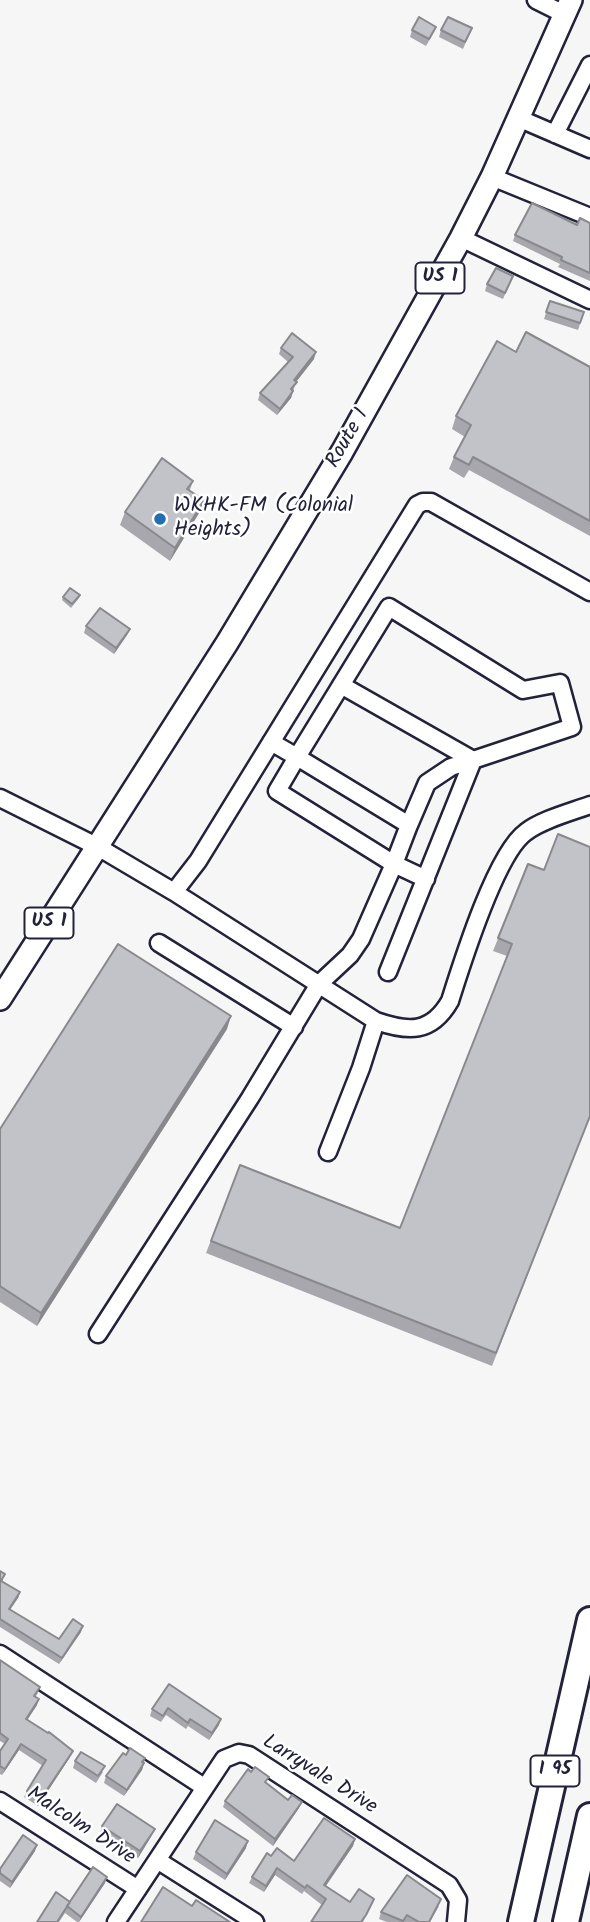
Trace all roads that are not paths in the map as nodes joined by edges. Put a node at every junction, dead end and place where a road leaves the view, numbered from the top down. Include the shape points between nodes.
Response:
1 (536, 0) edge
2 (567, 7) edge
3 (590, 65) edge
4 (518, 118) junction
5 (555, 134) junction
6 (590, 149) edge
7 (492, 177) junction
8 (590, 217) edge
9 (461, 239) junction
10 (590, 300) edge
11 (590, 592) edge
12 (341, 685) junction
13 (271, 742) junction
14 (297, 757) junction
15 (473, 760) junction
16 (0, 798) edge
17 (590, 805) edge
18 (409, 825) junction
19 (98, 847) junction
20 (394, 864) junction
21 (426, 879) junction
22 (174, 892) junction
23 (159, 943) dead end
24 (388, 972) dead end
25 (319, 984) junction
26 (0, 999) edge
27 (376, 1021) junction
28 (294, 1027) junction
29 (328, 1152) dead end
30 (98, 1334) dead end
31 (590, 1620) edge
32 (0, 1654) edge
33 (204, 1787) junction
34 (0, 1801) edge
35 (590, 1816) edge
36 (156, 1860) junction
37 (138, 1889) junction
38 (116, 1922) edge
39 (255, 1922) edge
40 (456, 1922) edge
41 (521, 1922) edge
42 (565, 1922) edge

1 - 2 street
2 - 4 main road, Route 1 / US 1
3 - 5 street
4 - 5 street
4 - 7 main road, Route 1 / US 1
5 - 6 street
7 - 8 street
7 - 9 main road, Route 1 / US 1
9 - 10 street
9 - 19 main road, Route 1 / US 1 via 335,463
11 - 13 street via 424,502 414,510
12 - 14 street
12 - 15 street
12 - 15 street via 389,607 523,690 559,682 572,727
13 - 14 street
13 - 22 street
14 - 18 street
14 - 20 street via 277,791
15 - 18 street via 451,767 427,783
15 - 21 street
16 - 19 street
17 - 27 street via 527,831 505,856 450,1001 434,1023 409,1028
18 - 20 street
19 - 22 street
19 - 26 main road, Route 1 / US 1
20 - 21 street
20 - 25 street via 361,939
21 - 24 street
22 - 25 street
23 - 28 street
25 - 27 street
25 - 28 street
27 - 29 street
28 - 30 street
31 - 41 highway, I 95
32 - 33 street
33 - 36 street, Larryvale Drive
33 - 40 street, Larryvale Drive via 223,1759 231,1754 249,1755 449,1885 458,1900
34 - 37 street, Malcolm Drive
35 - 42 highway
36 - 37 street, Larryvale Drive
36 - 39 street, Malcolm Drive
37 - 38 street, Larryvale Drive

